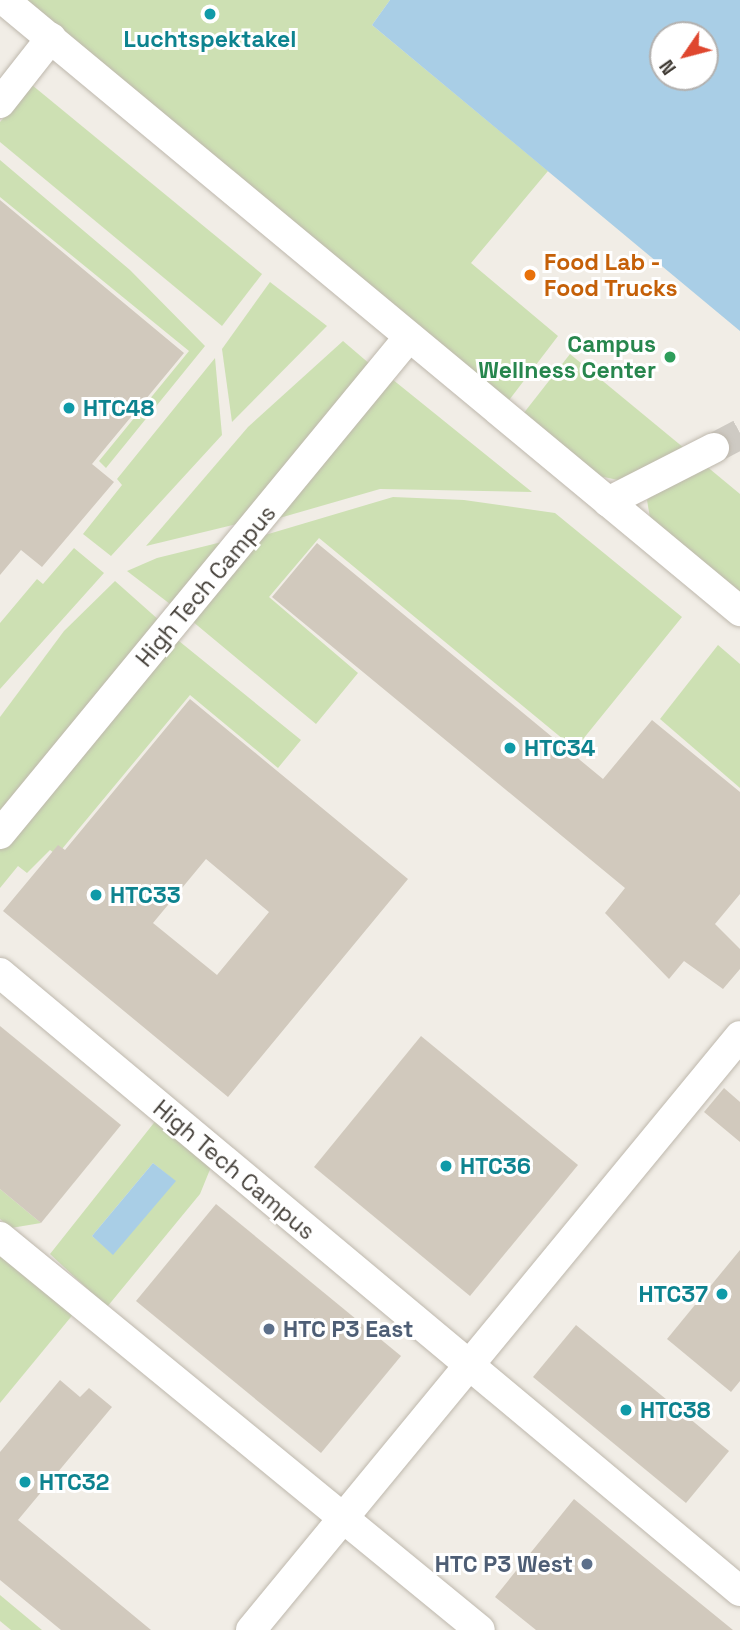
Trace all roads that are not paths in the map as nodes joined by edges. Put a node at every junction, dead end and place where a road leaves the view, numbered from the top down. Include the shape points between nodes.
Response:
1 (4, 0) edge
2 (51, 38) junction
3 (0, 103) edge
4 (409, 337) junction
5 (714, 448) tunnel mouth
6 (608, 502) junction
7 (740, 611) edge
8 (0, 834) edge
9 (0, 973) edge
10 (740, 1036) edge
11 (0, 1237) edge
12 (469, 1366) junction
13 (345, 1517) junction
14 (740, 1591) edge
15 (251, 1630) edge
16 (480, 1630) edge

1 - 2 street
2 - 3 street
2 - 4 street
4 - 6 street
4 - 8 street, High Tech Campus
5 - 6 street
6 - 7 street
9 - 12 street, High Tech Campus
10 - 12 street
11 - 13 street via 203,1408
12 - 13 street
12 - 14 street, High Tech Campus
13 - 15 street
13 - 16 street

